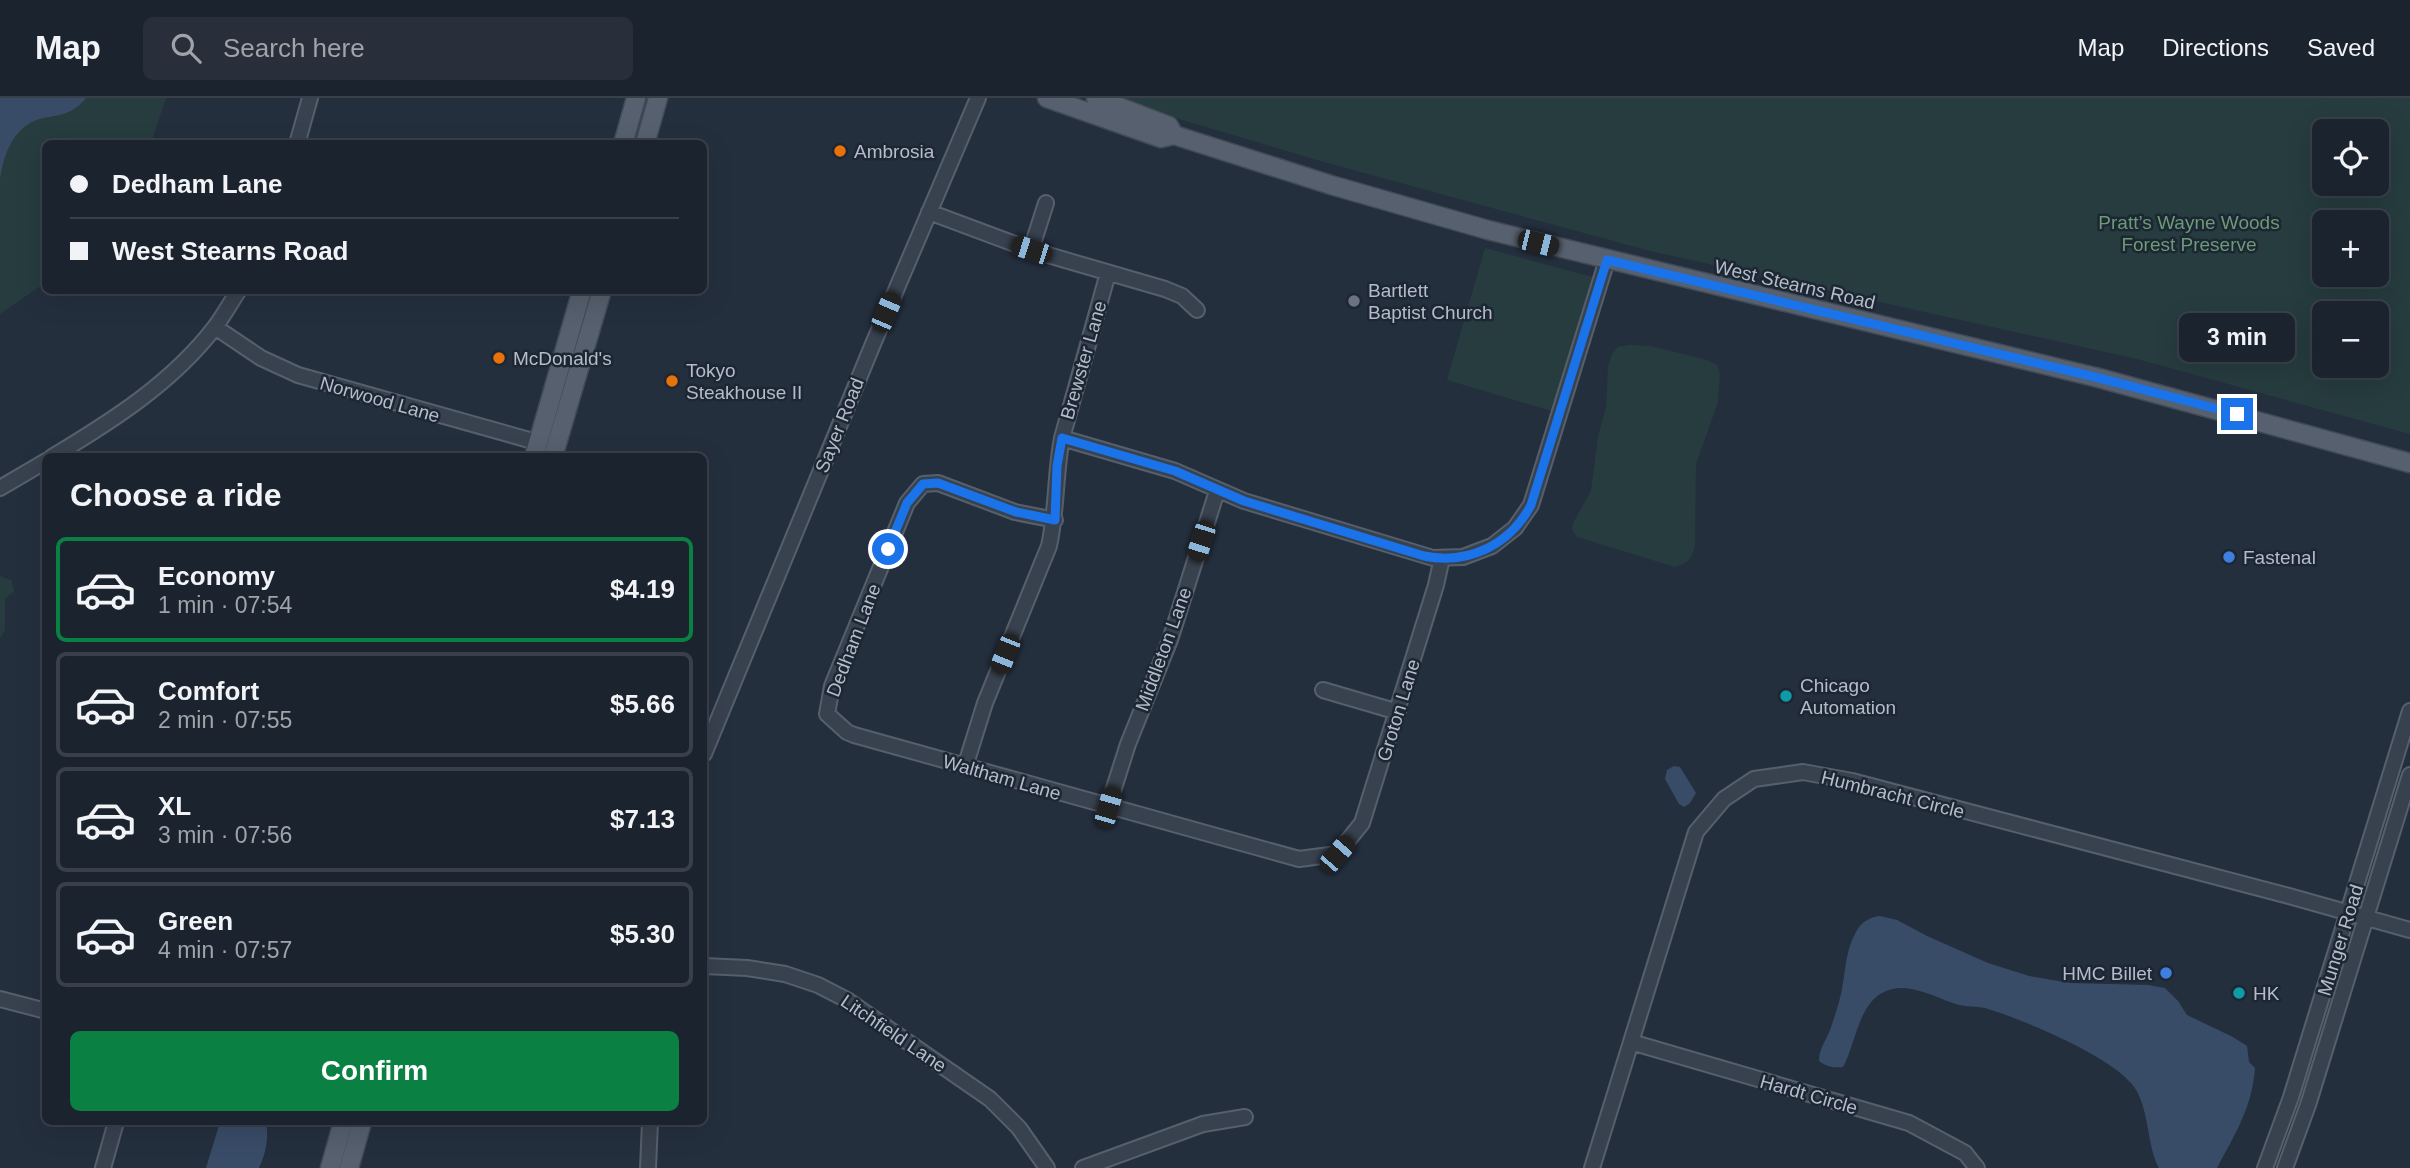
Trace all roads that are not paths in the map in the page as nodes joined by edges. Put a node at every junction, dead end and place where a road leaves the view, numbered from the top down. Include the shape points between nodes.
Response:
1 (310, 98) edge
2 (636, 98) edge
3 (658, 98) edge
4 (978, 98) edge
5 (1047, 98) edge
6 (1096, 98) edge
7 (1174, 135) junction
8 (298, 140) edge
9 (624, 140) edge
10 (646, 140) edge
11 (1046, 203) dead end
12 (929, 212) junction
13 (1031, 250) junction
14 (1607, 260) junction
15 (1108, 273) junction
16 (236, 294) edge
17 (581, 294) edge
18 (601, 294) edge
19 (1197, 310) dead end
20 (215, 327) junction
21 (1062, 438) junction
22 (545, 451) edge
23 (59, 453) edge
24 (42, 463) edge
25 (2410, 463) edge
26 (0, 488) edge
27 (1217, 491) junction
28 (1055, 520) junction
29 (1442, 558) junction
30 (1323, 690) dead end
31 (2410, 710) edge
32 (1398, 712) junction
33 (834, 721) joint
34 (707, 747) edge
35 (965, 767) junction
36 (2410, 775) edge
37 (1108, 807) junction
38 (1337, 854) joint
39 (2348, 912) junction
40 (2366, 917) junction
41 (2410, 930) edge
42 (707, 966) edge
43 (0, 999) edge
44 (42, 1011) edge
45 (1631, 1042) junction
46 (1245, 1117) dead end
47 (115, 1125) edge
48 (343, 1125) edge
49 (361, 1125) edge
50 (650, 1125) edge
51 (103, 1168) edge
52 (330, 1168) edge
53 (349, 1168) edge
54 (648, 1168) edge
55 (1047, 1168) edge
56 (1083, 1168) edge
57 (1592, 1168) edge
58 (1977, 1168) edge
59 (2265, 1168) edge
60 (2285, 1168) edge

1 - 8 street
2 - 9 main road
3 - 10 main road
4 - 12 street, Sayer Road
5 - 7 main road, West Stearns Road via 1161,138
6 - 7 main road, West Stearns Road via 1169,126
7 - 14 main road, West Stearns Road via 1405,206
11 - 13 street
12 - 13 street
12 - 34 street, Sayer Road
13 - 15 street
14 - 25 main road, West Stearns Road via 2099,378
14 - 29 street via 1527,513 1492,546
15 - 19 street via 1182,296
15 - 21 street, Brewster Lane
16 - 20 street
17 - 22 main road
18 - 22 main road
20 - 22 street, Norwood Lane via 261,358 298,375
20 - 23 street via 141,400
21 - 27 street via 1175,471
21 - 28 street, Brewster Lane
24 - 26 street
27 - 29 street
27 - 37 street, Middleton Lane via 1170,640
28 - 33 street, Dedham Lane via 1016,512 938,483 923,484 907,503 832,686 827,714
28 - 35 street, Brewster Lane
29 - 32 street, Groton Lane
30 - 32 street
31 - 39 street, Munger Road
32 - 38 street, Groton Lane via 1362,824
33 - 35 street, Waltham Lane via 855,735
35 - 37 street, Waltham Lane
36 - 40 street, Munger Road
37 - 38 street, Waltham Lane via 1291,859
39 - 40 street, Humbracht Circle
39 - 45 street, Humbracht Circle via 1852,781 1803,772 1754,779 1724,799 1696,832
39 - 59 street, Munger Road
40 - 41 street, Humbracht Circle
40 - 60 street, Munger Road
42 - 55 street, Litchfield Lane via 785,974 847,1000 990,1100 1019,1128
43 - 44 street
45 - 57 street, Humbracht Circle
45 - 58 street, Hardt Circle via 1909,1123 1965,1153
46 - 56 street via 1203,1124
47 - 51 street
48 - 52 main road
49 - 53 main road
50 - 54 street

